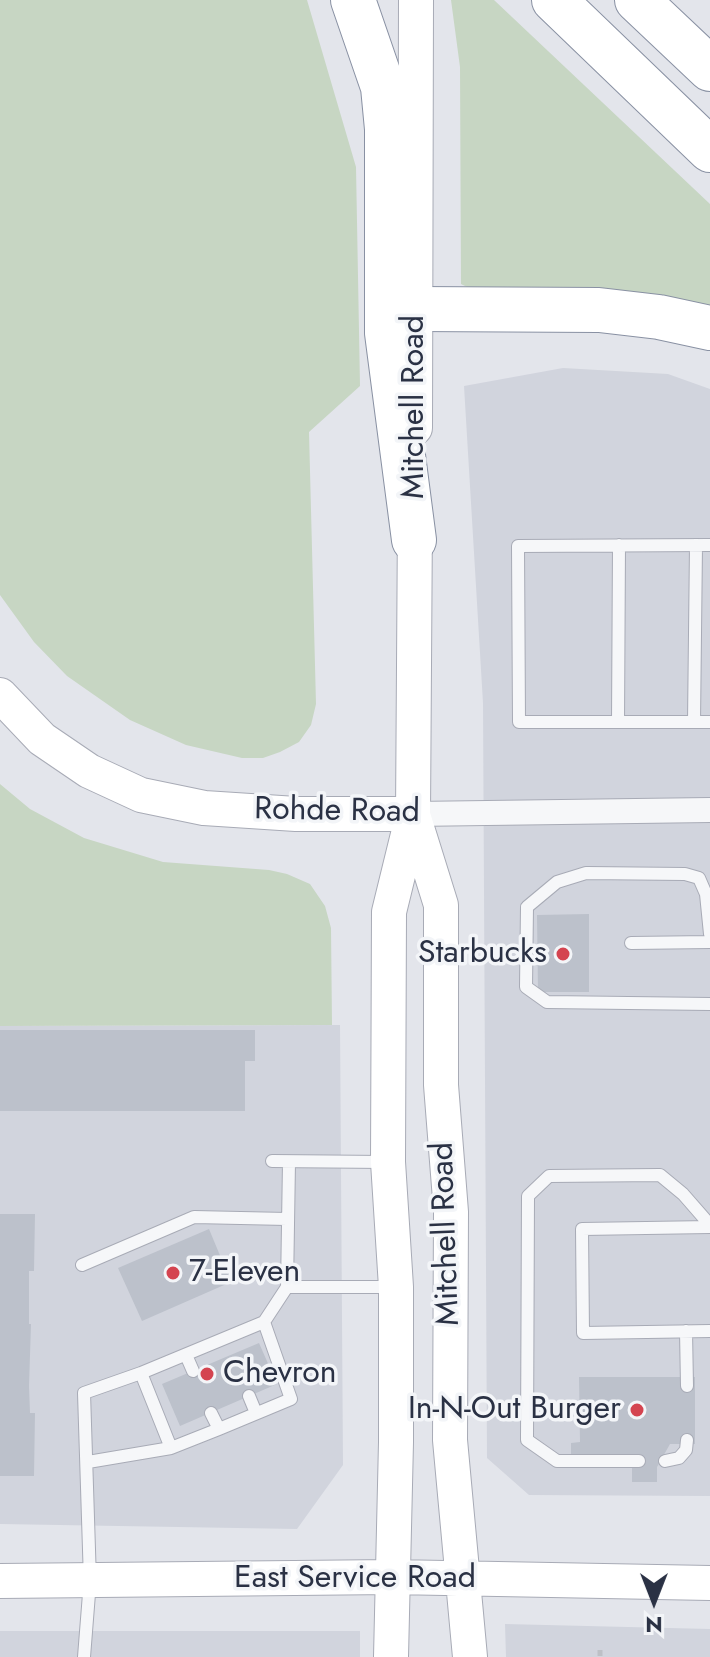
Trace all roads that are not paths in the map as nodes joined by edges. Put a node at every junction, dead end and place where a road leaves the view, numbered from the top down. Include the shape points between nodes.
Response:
1 (353, 0) edge
2 (416, 0) edge
3 (554, 0) edge
4 (637, 0) edge
5 (710, 69) edge
6 (710, 150) edge
7 (416, 309) junction
8 (710, 328) edge
9 (414, 540) junction
10 (619, 545) junction
11 (696, 545) junction
12 (710, 545) edge
13 (681, 628) dead end
14 (695, 628) junction
15 (680, 670) dead end
16 (695, 671) junction
17 (0, 695) edge
18 (618, 722) junction
19 (694, 722) junction
20 (710, 722) edge
21 (710, 810) edge
22 (413, 814) junction
23 (710, 934) edge
24 (710, 942) edge
25 (631, 943) dead end
26 (710, 1004) edge
27 (272, 1161) dead end
28 (289, 1162) junction
29 (388, 1162) junction
30 (287, 1219) junction
31 (710, 1226) edge
32 (82, 1265) dead end
33 (287, 1287) junction
34 (396, 1287) junction
35 (264, 1322) junction
36 (686, 1331) junction
37 (710, 1331) edge
38 (226, 1339) junction
39 (232, 1354) dead end
40 (186, 1355) junction
41 (193, 1371) dead end
42 (141, 1373) junction
43 (687, 1386) dead end
44 (249, 1396) dead end
45 (211, 1413) dead end
46 (256, 1413) junction
47 (219, 1429) junction
48 (687, 1440) dead end
49 (171, 1448) junction
50 (639, 1461) dead end
51 (665, 1461) dead end
52 (88, 1462) junction
53 (392, 1577) junction
54 (464, 1578) junction
55 (0, 1581) edge
56 (90, 1581) junction
57 (710, 1583) edge
58 (84, 1657) edge
59 (391, 1657) edge
60 (470, 1657) edge

1 - 9 highway via 383,87 387,333
2 - 7 street, Mitchell Road
3 - 6 highway
4 - 5 highway
7 - 8 highway via 599,310
7 - 9 street, Mitchell Road
9 - 22 street, Mitchell Road
10 - 11 lane
10 - 18 lane via 625,628
10 - 18 lane via 518,546 519,722
11 - 12 lane
11 - 14 lane
13 - 14 lane
14 - 16 lane
15 - 16 lane
16 - 19 lane
17 - 22 street, Rohde Road via 42,739 89,771 141,795 204,808
18 - 19 lane
19 - 20 lane
21 - 22 street, Rohde Road
22 - 29 street, Mitchell Road via 389,912
22 - 54 street, Mitchell Road via 441,905 441,1085 451,1212 450,1440
23 - 26 lane via 706,894 699,878 685,874 586,873 557,882 527,907 526,987 547,1002
24 - 25 lane
27 - 28 lane
28 - 29 lane
28 - 30 lane
29 - 34 street, Mitchell Road
30 - 32 lane via 194,1217
30 - 33 lane
31 - 36 lane via 582,1229 583,1333
31 - 50 lane via 660,1175 549,1176 528,1196 527,1440 557,1461
33 - 34 lane
33 - 35 lane
34 - 53 street, Mitchell Road
35 - 38 lane
35 - 46 lane via 291,1399
36 - 37 lane
36 - 43 lane
38 - 39 lane
38 - 40 lane
40 - 41 lane
40 - 42 lane
42 - 49 lane
42 - 52 lane via 84,1393
44 - 46 lane
45 - 47 lane
46 - 47 lane
47 - 49 lane
48 - 51 lane via 679,1458
49 - 52 lane
52 - 56 lane
53 - 54 street, East Service Road
53 - 56 street, East Service Road
53 - 59 street, Mitchell Road
54 - 57 street, East Service Road
54 - 60 street, Mitchell Road
55 - 56 street, East Service Road
56 - 58 lane

